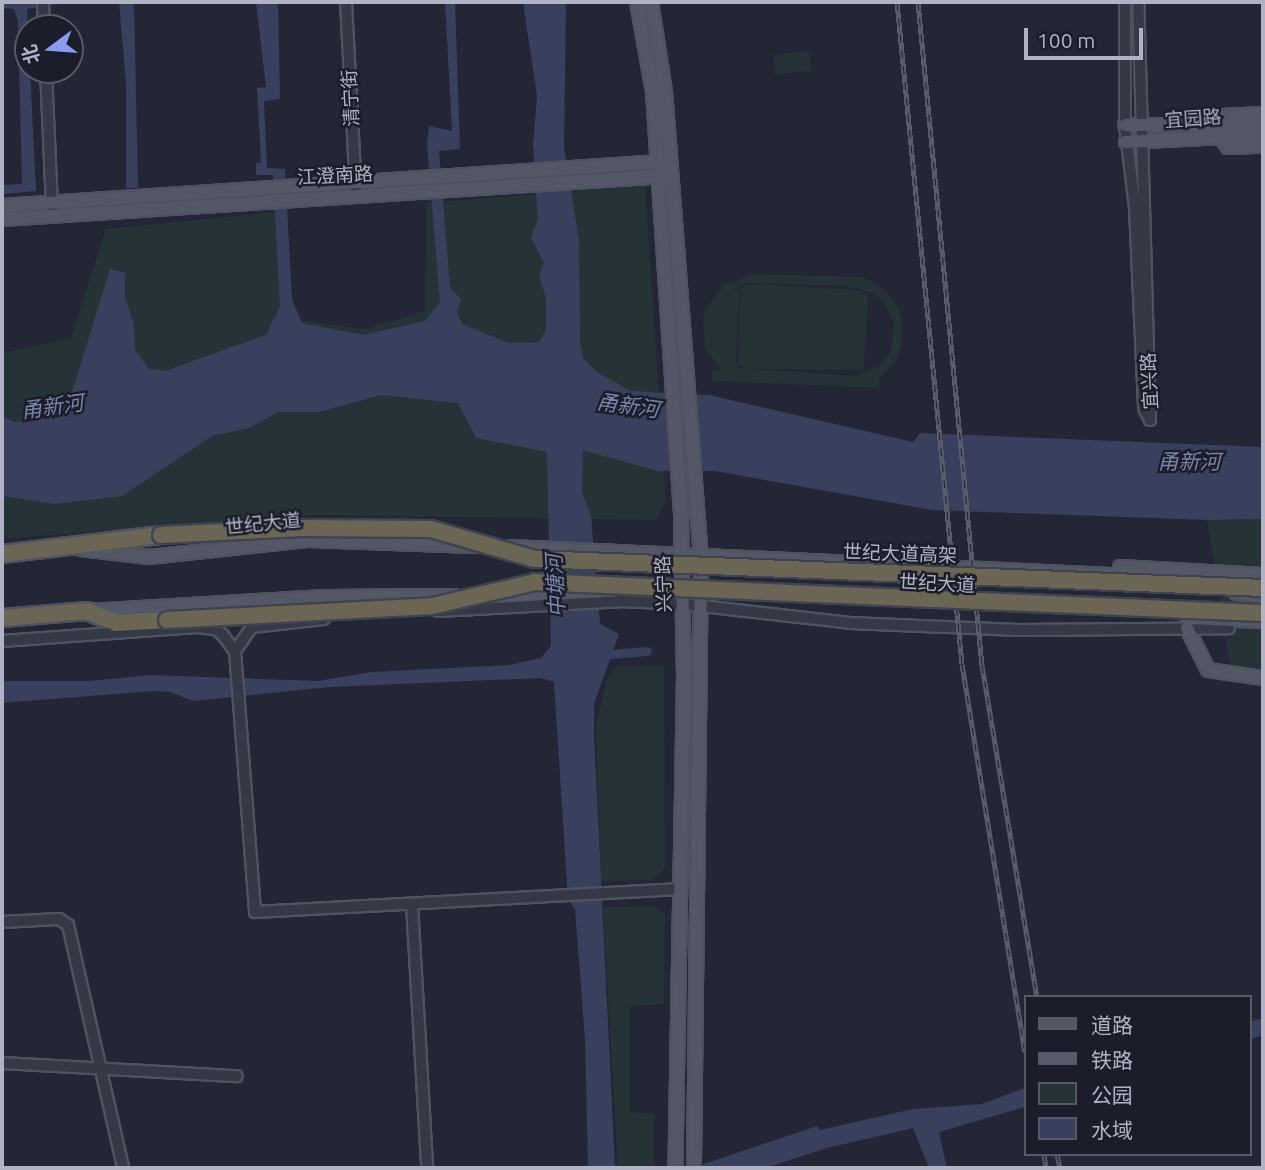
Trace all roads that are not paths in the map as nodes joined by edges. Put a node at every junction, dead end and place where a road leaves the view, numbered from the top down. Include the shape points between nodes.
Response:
1 (1125, 2) edge
2 (1139, 2) edge
3 (346, 3) edge
4 (644, 3) edge
5 (47, 84) edge
6 (1263, 114) edge
7 (1125, 125) junction
8 (1263, 125) edge
9 (1139, 126) junction
10 (1216, 131) junction
11 (1263, 135) edge
12 (1140, 141) junction
13 (1126, 142) junction
14 (1263, 146) edge
15 (662, 162) junction
16 (663, 176) junction
17 (529, 179) junction
18 (355, 188) junction
19 (2, 206) edge
20 (52, 209) junction
21 (2, 219) edge
22 (680, 385) junction
23 (72, 548) junction
24 (532, 553) junction
25 (2, 554) edge
26 (682, 555) junction
27 (701, 556) junction
28 (1093, 571) junction
29 (1263, 575) edge
30 (1263, 588) edge
31 (531, 589) junction
32 (1263, 597) edge
33 (684, 599) junction
34 (702, 600) junction
35 (87, 611) junction
36 (1263, 614) edge
37 (2, 618) edge
38 (1263, 621) edge
39 (1185, 623) junction
40 (1263, 630) edge
41 (2, 641) edge
42 (235, 651) junction
43 (1263, 678) edge
44 (680, 889) junction
45 (412, 904) junction
46 (2, 922) edge
47 (2, 1063) edge
48 (99, 1067) junction
49 (237, 1076) dead end
50 (694, 1165) edge
51 (123, 1168) edge
52 (427, 1168) edge
53 (675, 1168) edge

1 - 7 street, 宜兴路
2 - 9 street, 宜兴路
3 - 18 street, 清宁街
4 - 15 main road via 665,91
5 - 20 street
6 - 10 main road, 宜园路 via 1222,116
7 - 9 main road, 宜园路
7 - 13 street, 宜兴路
8 - 10 main road, 宜园路
9 - 10 main road, 宜园路
9 - 12 street, 宜兴路
10 - 11 main road, 宜园路
10 - 12 main road, 宜园路
10 - 14 main road via 1228,147
12 - 13 main road, 宜园路
12 - 13 street, 宜兴路 via 1150,421 1144,408 1134,205
15 - 16 main road
15 - 17 main road, 江澄南路 via 574,169
16 - 17 main road, 江澄南路 via 570,183
16 - 22 main road
17 - 18 main road, 江澄南路
18 - 20 main road, 江澄南路
19 - 20 main road, 江澄南路
20 - 21 main road, 江澄南路
22 - 26 main road, 兴宁路
22 - 27 main road, 兴宁路
23 - 24 main road, 世纪大道 via 149,557 309,540
23 - 24 highway, 世纪大道高架, bridge via 161,535 301,528 431,530
23 - 25 highway, 世纪大道
24 - 26 main road, 世纪大道
24 - 30 highway, 世纪大道高架, bridge
26 - 27 main road, 世纪大道
26 - 33 main road, 兴宁路
27 - 28 main road, 世纪大道
27 - 34 main road, 兴宁路
28 - 29 main road via 1117,567
28 - 32 main road, 世纪大道
31 - 33 main road, 世纪大道
31 - 35 main road
31 - 35 highway, bridge via 432,606 116,623
31 - 36 highway, bridge
33 - 34 main road, 世纪大道
33 - 42 street via 265,624 252,627
33 - 44 main road, 兴宁路
34 - 39 main road, 世纪大道
34 - 39 street via 850,623 1018,630
34 - 50 main road, 兴宁路
35 - 37 highway
38 - 39 main road, 世纪大道
39 - 40 main road
39 - 43 main road via 1208,670
41 - 42 street via 196,627 215,629
42 - 45 street via 255,912
44 - 45 street
44 - 53 main road, 兴宁路
45 - 52 street
46 - 48 street via 59,919 68,925
47 - 48 street
48 - 49 street
48 - 51 street

